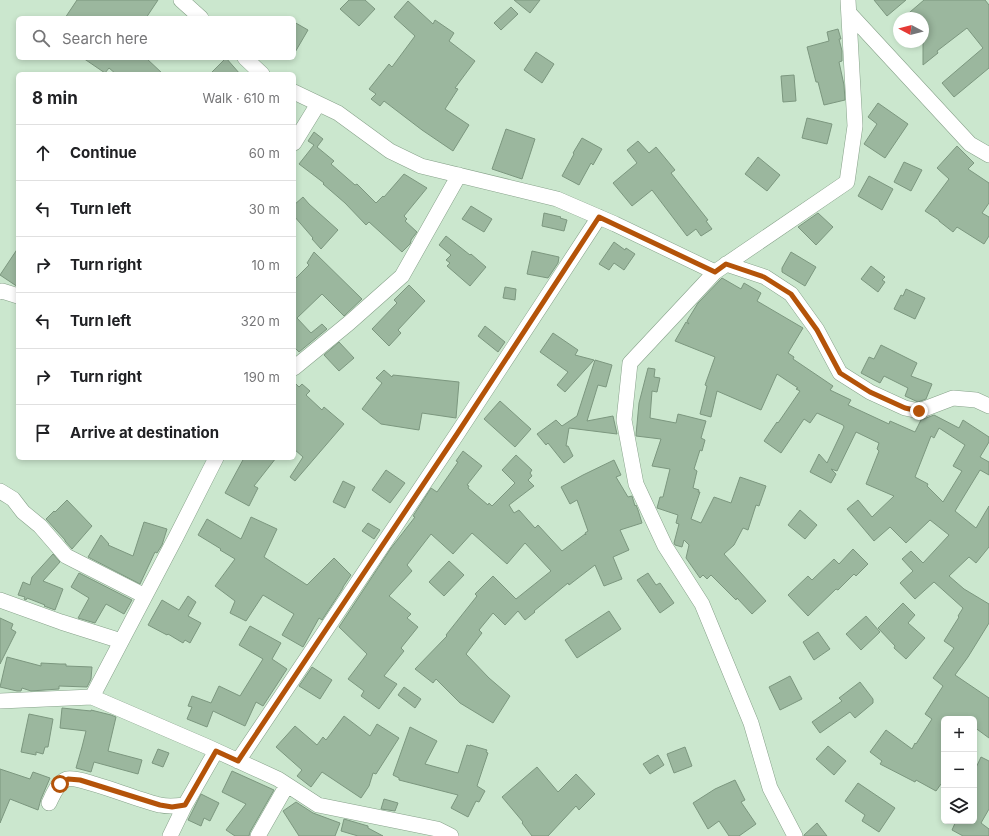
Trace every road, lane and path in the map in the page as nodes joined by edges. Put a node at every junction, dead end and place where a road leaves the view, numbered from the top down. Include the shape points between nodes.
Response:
1 (181, 0) edge
2 (849, 6) edge
3 (199, 16) edge
4 (246, 60) edge
5 (260, 72) edge
6 (296, 93) edge
7 (318, 104) junction
8 (296, 140) edge
9 (989, 155) edge
10 (459, 175) junction
11 (599, 217) junction
12 (721, 268) junction
13 (0, 292) edge
14 (16, 295) edge
15 (296, 366) edge
16 (989, 406) edge
17 (215, 460) edge
18 (0, 491) edge
19 (145, 596) junction
20 (0, 600) edge
21 (121, 641) junction
22 (92, 697) junction
23 (0, 702) edge
24 (216, 751) junction
25 (238, 761) junction
26 (287, 785) junction
27 (49, 803) dead end
28 (185, 805) junction
29 (170, 836) edge
30 (258, 836) edge
31 (452, 836) edge
32 (795, 836) edge

1 - 3 street
2 - 9 street via 970,144
2 - 12 street via 855,126 847,182
4 - 5 street
6 - 7 street
7 - 8 street
7 - 10 street via 338,113 390,151 421,166
10 - 11 street via 557,199
10 - 15 street via 402,276
11 - 12 street
11 - 25 street
12 - 16 street via 764,277 791,294 817,330 840,373 870,392 905,408 919,411 953,398 976,400
12 - 32 street via 630,362 624,420 636,484 665,546 702,604 751,723 770,788
13 - 14 street
17 - 19 street
18 - 19 street via 13,499 66,556
19 - 21 street
20 - 21 street
21 - 22 street
22 - 23 street
22 - 24 street
24 - 25 street
24 - 28 street
25 - 26 street
26 - 30 street
26 - 31 street via 318,805 437,829
27 - 28 street via 60,784 68,779 98,785 160,805
28 - 29 street

